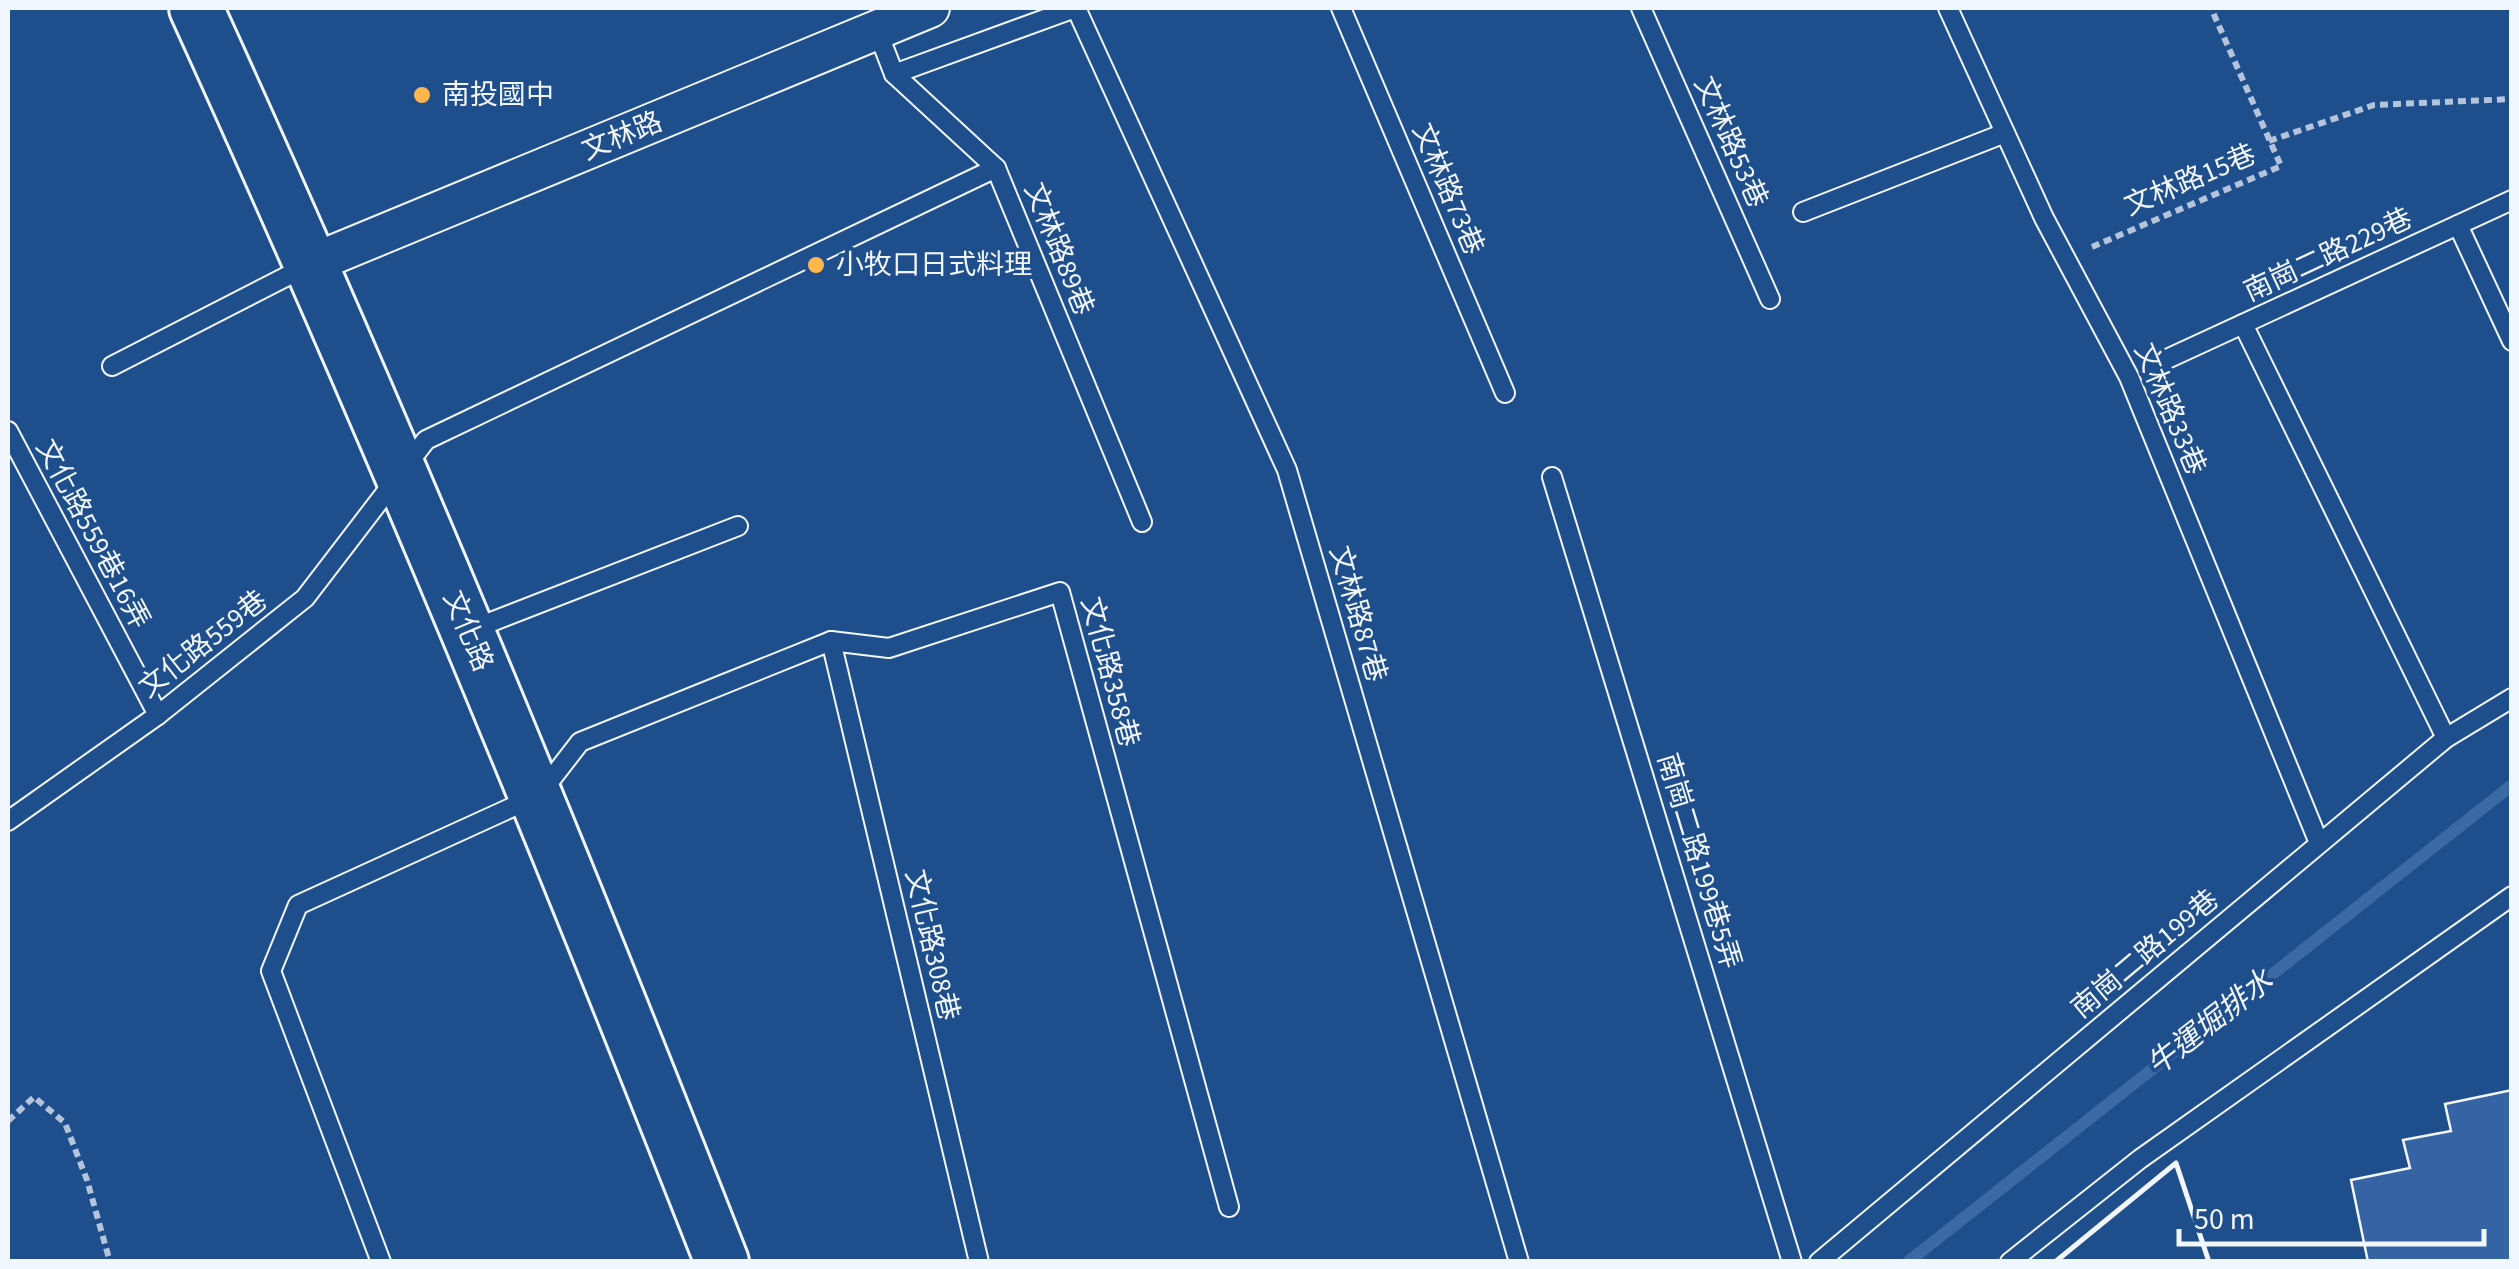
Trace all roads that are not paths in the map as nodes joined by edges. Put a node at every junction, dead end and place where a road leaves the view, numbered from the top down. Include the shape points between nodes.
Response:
1 (196, 8) edge
2 (930, 8) edge
3 (1076, 8) edge
4 (1341, 8) edge
5 (1641, 8) edge
6 (1948, 8) edge
7 (878, 30) junction
8 (894, 74) junction
9 (2004, 132) junction
10 (996, 168) junction
11 (2512, 200) edge
12 (1803, 212) dead end
13 (2458, 225) junction
14 (313, 264) junction
15 (1770, 299) dead end
16 (2243, 324) junction
17 (2512, 341) edge
18 (2166, 359) dead end
19 (112, 366) dead end
20 (1505, 393) dead end
21 (8, 432) edge
22 (401, 476) junction
23 (1552, 477) dead end
24 (1142, 522) dead end
25 (738, 526) dead end
26 (468, 632) junction
27 (831, 641) junction
28 (2512, 698) edge
29 (158, 715) junction
30 (2446, 738) junction
31 (539, 796) junction
32 (8, 821) edge
33 (2319, 843) junction
34 (2512, 896) edge
35 (1229, 1207) dead end
36 (382, 1262) edge
37 (722, 1262) edge
38 (978, 1262) edge
39 (1519, 1262) edge
40 (1792, 1262) edge
41 (1819, 1262) edge
42 (2010, 1262) edge

1 - 14 street, 文化路
2 - 7 street, 文林路
3 - 8 lane
3 - 39 lane, 文林路87巷 via 1288,470
4 - 20 lane, 文林路73巷
5 - 15 lane, 文林路53巷
6 - 9 lane, 文林路33巷
7 - 8 lane, 文林路89巷
7 - 14 street, 文林路
8 - 10 lane, 文林路89巷
9 - 12 lane
9 - 33 lane, 文林路33巷 via 2128,377
10 - 22 lane, 文化路559巷 via 426,440
10 - 24 lane, 文林路89巷
11 - 13 lane, 南崗二路229巷
13 - 16 lane, 南崗二路229巷
13 - 17 lane
14 - 19 lane
14 - 22 street, 文化路
16 - 18 lane, 南崗二路229巷
16 - 30 lane
21 - 29 lane, 文化路559巷16弄
22 - 26 street, 文化路
22 - 29 lane, 文化路559巷 via 305,598
23 - 40 lane, 南崗二路199巷5弄
25 - 26 lane
26 - 31 street, 文化路
27 - 31 lane, 文化路358巷 via 580,742
27 - 35 lane, 文化路358巷 via 889,648 1060,592
27 - 38 lane, 文化路308巷
28 - 30 lane, 南崗二路199巷
29 - 32 lane, 文化路559巷
30 - 33 lane, 南崗二路199巷
31 - 36 lane via 298,904 271,971
31 - 37 street, 文化路
33 - 41 lane, 南崗二路199巷
34 - 42 lane via 2140,1159

